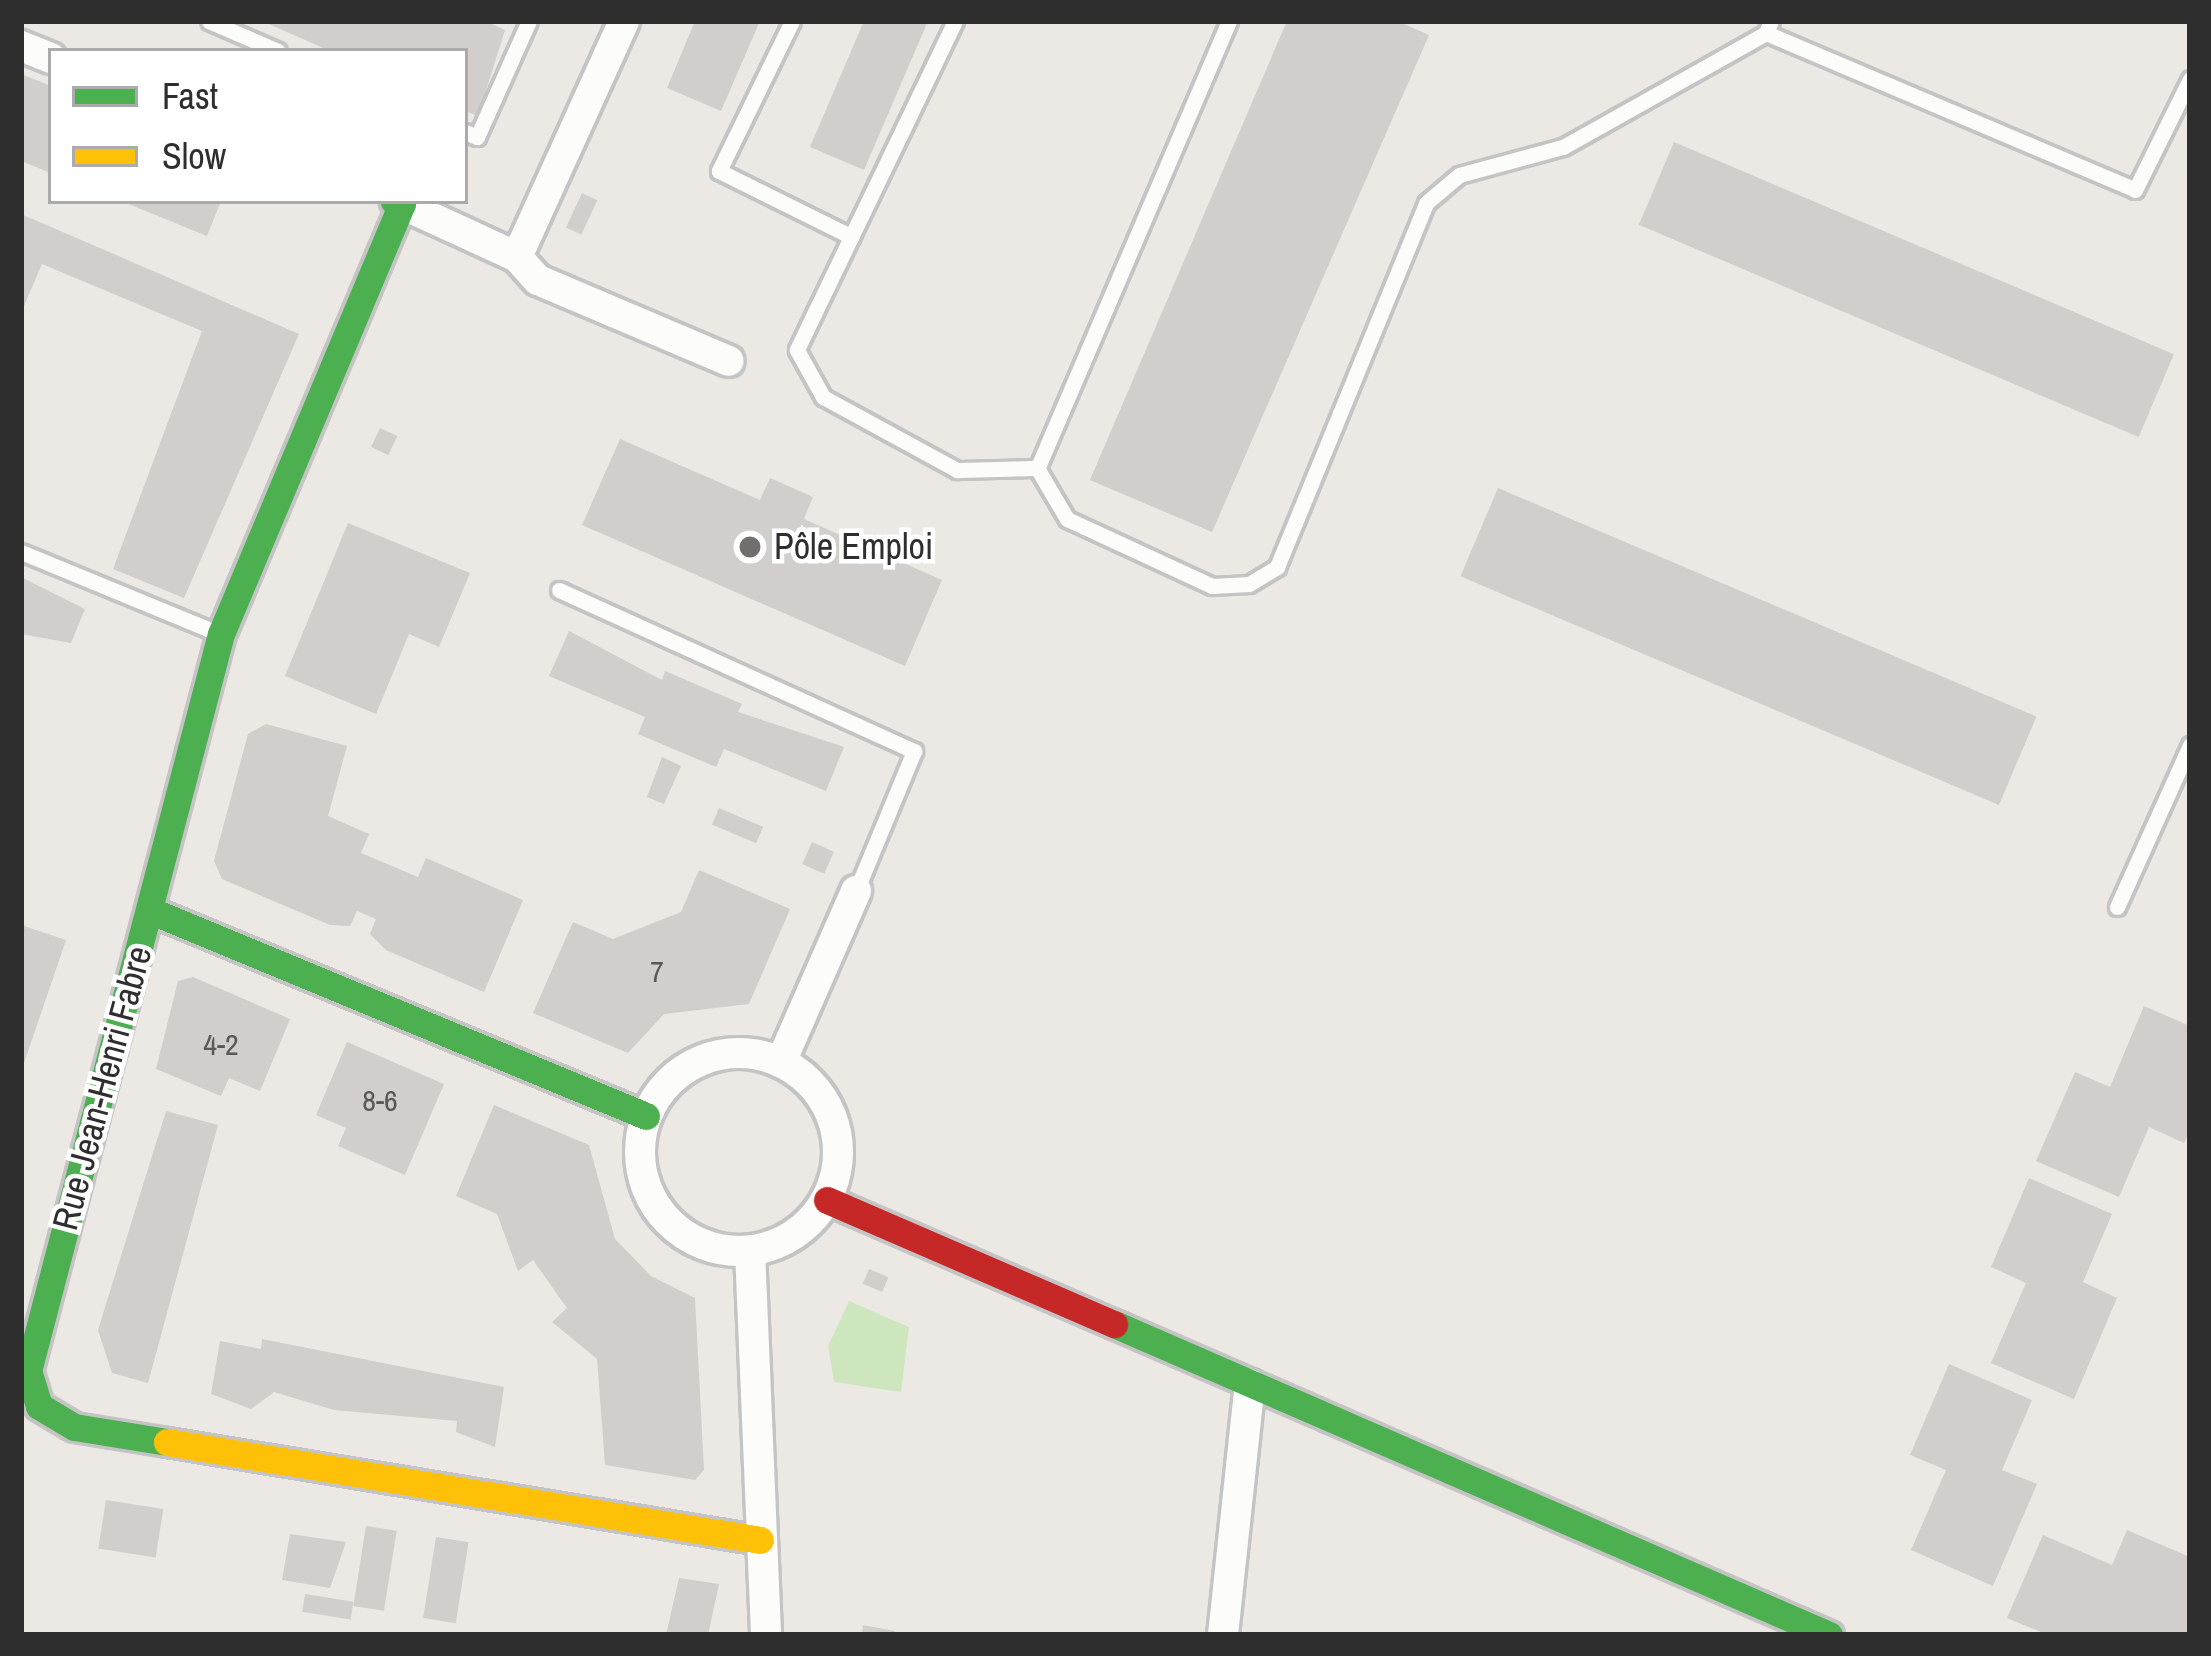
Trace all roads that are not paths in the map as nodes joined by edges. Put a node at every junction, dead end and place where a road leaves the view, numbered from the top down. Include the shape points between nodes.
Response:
1 (209, 21) edge
2 (529, 21) edge
3 (624, 21) edge
4 (792, 21) edge
5 (955, 21) edge
6 (1229, 21) edge
7 (1769, 27) edge
8 (271, 48) edge
9 (2190, 79) edge
10 (468, 133) edge
11 (398, 204) edge
12 (400, 204) edge
13 (852, 237) junction
14 (518, 257) junction
15 (729, 361) dead end
16 (1037, 468) junction
17 (21, 552) edge
18 (560, 590) dead end
19 (220, 634) junction
20 (2190, 746) edge
21 (856, 891) joint
22 (2117, 907) dead end
23 (149, 910) junction
24 (782, 1062) junction
25 (646, 1116) junction
26 (827, 1200) junction
27 (750, 1251) junction
28 (31, 1316) edge
29 (1250, 1384) junction
30 (760, 1540) junction
31 (766, 1635) edge
32 (1223, 1635) edge
33 (1829, 1635) edge

1 - 8 lane
2 - 10 lane via 478,137
3 - 14 street
4 - 13 lane via 719,171
5 - 13 lane
6 - 16 lane
7 - 9 lane via 2135,190
7 - 16 lane via 1563,147 1459,175 1426,203 1290,541 1249,584 1213,586 1066,519
11 - 19 street, Rue Jean-Henri Fabre
12 - 14 street
13 - 16 lane via 797,350 804,376 957,470
14 - 15 street via 538,280
17 - 19 lane
18 - 21 lane via 914,751
19 - 23 street, Rue Jean-Henri Fabre
20 - 22 lane
21 - 24 street
23 - 25 street
23 - 28 street, Rue Jean-Henri Fabre
24 - 25 street via 702,1060
24 - 26 street via 808,1080 838,1137
25 - 27 street via 639,1149 660,1213 716,1250
26 - 27 street via 794,1234
26 - 29 street
27 - 30 street
28 - 30 street, Rue Jean-Henri Fabre via 28,1371 39,1406 74,1427
29 - 32 street
29 - 33 street
30 - 31 street

